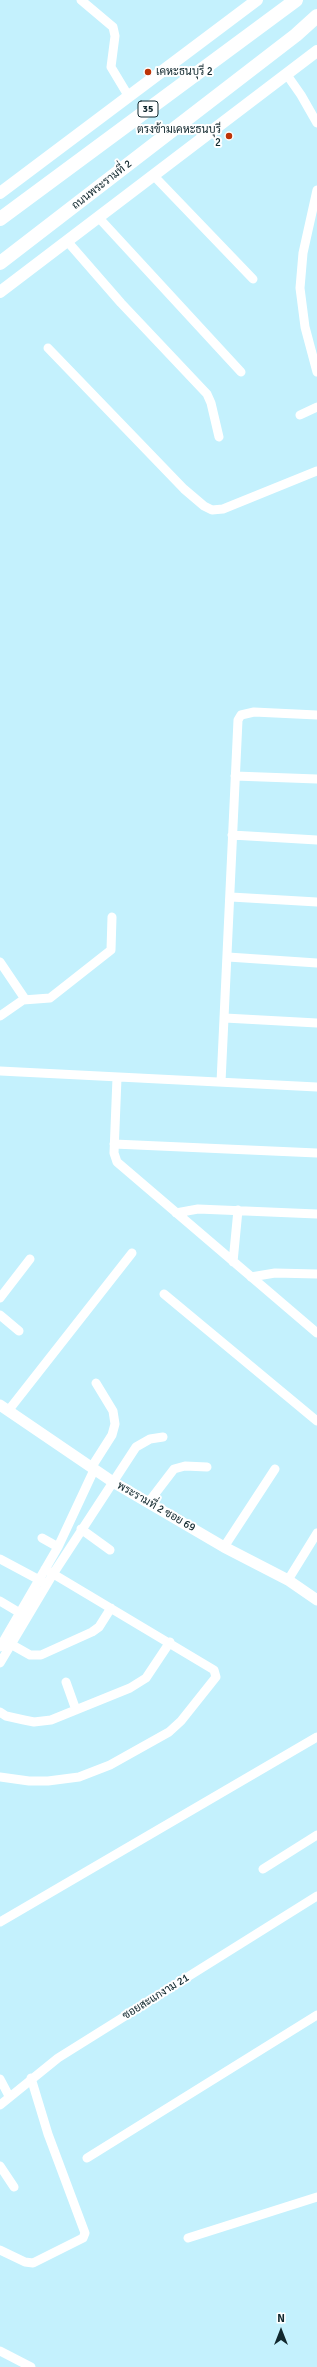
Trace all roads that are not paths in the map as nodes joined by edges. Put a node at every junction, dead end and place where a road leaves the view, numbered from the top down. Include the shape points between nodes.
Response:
1 (81, 0) edge
2 (257, 0) edge
3 (296, 0) edge
4 (317, 16) edge
5 (317, 24) edge
6 (296, 35) junction
7 (317, 51) edge
8 (287, 75) junction
9 (129, 97) junction
10 (317, 123) edge
11 (154, 176) junction
12 (317, 190) edge
13 (0, 193) edge
14 (99, 218) junction
15 (0, 219) edge
16 (67, 242) junction
17 (0, 263) edge
18 (253, 279) dead end
19 (0, 292) edge
20 (48, 348) dead end
21 (241, 372) dead end
22 (317, 372) edge
23 (317, 407) edge
24 (300, 415) dead end
25 (218, 437) dead end
26 (317, 471) edge
27 (317, 715) edge
28 (235, 776) junction
29 (317, 779) edge
30 (232, 836) junction
31 (317, 840) edge
32 (231, 896) junction
33 (317, 902) edge
34 (112, 917) dead end
35 (228, 957) junction
36 (0, 962) edge
37 (317, 963) edge
38 (25, 999) junction
39 (0, 1016) edge
40 (225, 1018) junction
41 (317, 1023) edge
42 (2, 1069) edge
43 (117, 1078) junction
44 (221, 1082) junction
45 (317, 1088) edge
46 (114, 1144) junction
47 (317, 1153) edge
48 (238, 1210) junction
49 (176, 1213) junction
50 (317, 1214) edge
51 (132, 1253) dead end
52 (30, 1259) dead end
53 (233, 1262) junction
54 (317, 1274) edge
55 (251, 1277) junction
56 (164, 1294) dead end
57 (0, 1298) edge
58 (0, 1315) edge
59 (20, 1331) dead end
60 (317, 1333) edge
61 (96, 1383) dead end
62 (4, 1408) edge
63 (317, 1421) edge
64 (163, 1437) dead end
65 (207, 1468) dead end
66 (92, 1469) junction
67 (275, 1469) dead end
68 (113, 1482) junction
69 (148, 1503) junction
70 (81, 1530) junction
71 (317, 1533) edge
72 (42, 1538) dead end
73 (58, 1547) junction
74 (224, 1547) junction
75 (110, 1550) dead end
76 (0, 1559) edge
77 (49, 1571) junction
78 (288, 1580) junction
79 (43, 1582) junction
80 (317, 1600) edge
81 (0, 1601) edge
82 (111, 1608) junction
83 (20, 1613) junction
84 (170, 1642) junction
85 (5, 1644) edge
86 (0, 1664) edge
87 (66, 1682) dead end
88 (76, 1710) junction
89 (0, 1712) edge
90 (317, 1737) edge
91 (0, 1777) edge
92 (317, 1835) edge
93 (263, 1869) dead end
94 (317, 1896) edge
95 (0, 1922) edge
96 (317, 2015) edge
97 (31, 2078) junction
98 (0, 2079) edge
99 (9, 2096) junction
100 (0, 2105) edge
101 (87, 2158) dead end
102 (0, 2166) edge
103 (14, 2187) dead end
104 (317, 2197) edge
105 (188, 2238) dead end
106 (0, 2250) edge
107 (0, 2351) edge
108 (31, 2367) edge

1 - 9 street via 113,27 115,36 111,67
2 - 9 main road, 35
3 - 15 highway, 35
4 - 6 highway, ถนนพระรามที่ 2
5 - 6 highway
6 - 17 highway, ถนนพระรามที่ 2
7 - 8 main road
8 - 10 street
8 - 11 main road
9 - 13 main road, 35
11 - 14 main road
11 - 18 street
12 - 22 street via 303,253 300,288 305,327
14 - 16 main road
14 - 21 street
16 - 19 main road
16 - 25 street via 207,394
20 - 26 street via 179,484 212,510 228,508
23 - 24 street
27 - 28 street via 261,711 241,715 238,720
28 - 29 street
28 - 30 street
30 - 31 street
30 - 32 street
32 - 33 street
32 - 35 street
34 - 38 street via 111,950 50,998
35 - 37 street
35 - 40 street
36 - 38 street
38 - 39 street
40 - 41 street
40 - 44 street
42 - 43 street
43 - 44 street
43 - 46 street
44 - 45 street
46 - 47 street
46 - 49 street via 115,1158 121,1167
48 - 49 street via 198,1209
48 - 50 street
48 - 53 street
49 - 53 street
51 - 62 street
52 - 57 street
53 - 55 street
54 - 55 street via 275,1273
55 - 60 street
56 - 63 street
58 - 59 street
61 - 66 street via 113,1411 115,1424 112,1435
62 - 66 street, พระรามที่ 2 ซอย 69
64 - 68 street via 150,1439 136,1447
65 - 69 street via 185,1466 174,1470
66 - 68 street, พระรามที่ 2 ซอย 69
66 - 73 street
67 - 74 street
68 - 69 street, พระรามที่ 2 ซอย 69
68 - 70 street
69 - 74 street, พระรามที่ 2 ซอย 69
70 - 75 street
70 - 77 street
71 - 78 street
72 - 73 street
73 - 77 street
74 - 78 street, พระรามที่ 2 ซอย 69
76 - 79 street
77 - 79 street
77 - 82 street
78 - 80 street, พระรามที่ 2 ซอย 69
79 - 83 street
79 - 85 street
81 - 83 street
82 - 84 street
82 - 85 street via 99,1627 92,1632 41,1655 30,1655
83 - 85 street
84 - 88 street via 146,1678 130,1688
84 - 91 street via 216,1673 216,1677 169,1732 110,1765 79,1777 29,1781
85 - 86 street
87 - 88 street
88 - 89 street via 51,1720 34,1722 6,1716
90 - 95 street
92 - 93 street
94 - 97 street, ซอยสะแกงาม 21 via 58,2058
96 - 101 street
97 - 99 street, ซอยสะแกงาม 21
97 - 106 street via 48,2134 85,2233 83,2238 33,2262 25,2262
98 - 99 street
99 - 100 street, ซอยสะแกงาม 21
102 - 103 street
104 - 105 street
107 - 108 street

